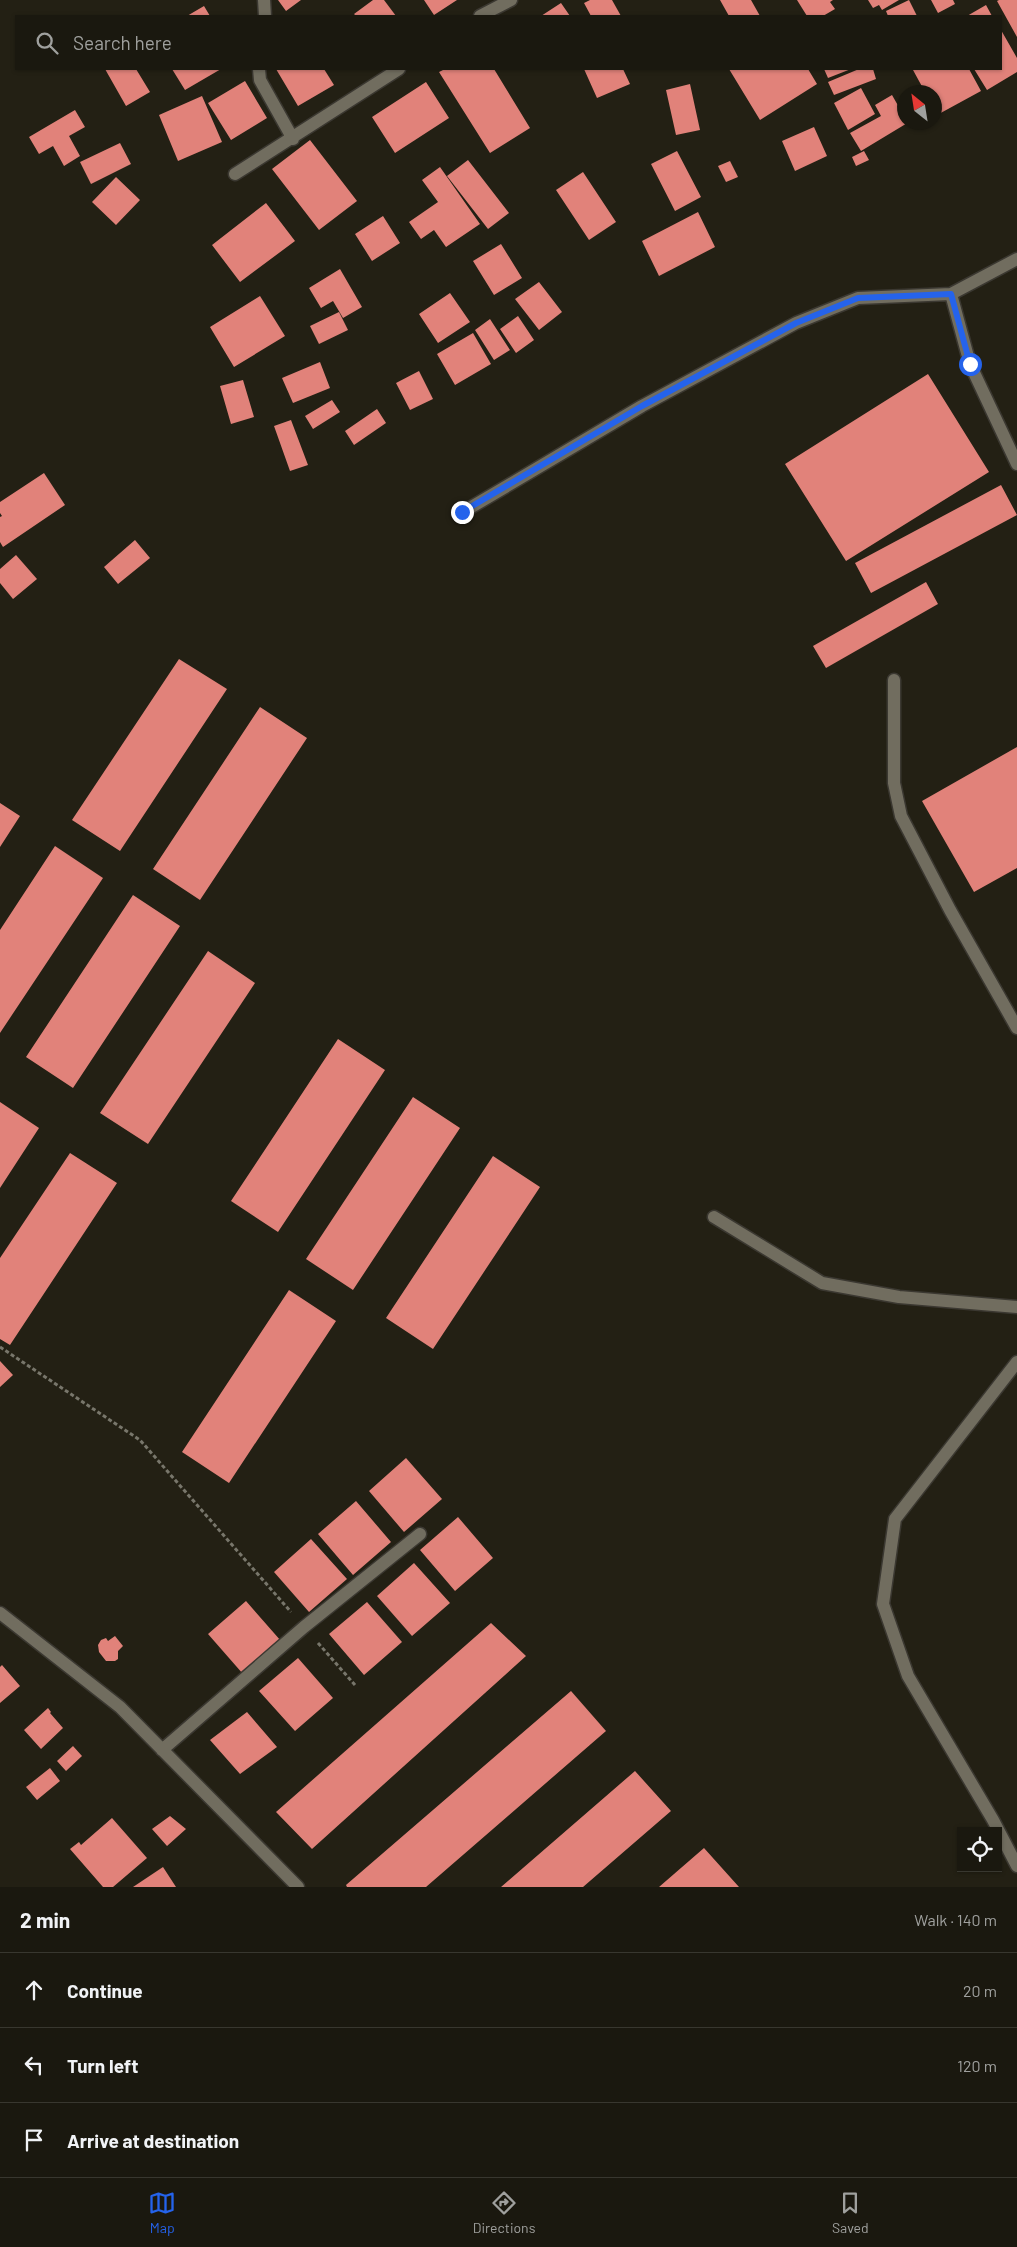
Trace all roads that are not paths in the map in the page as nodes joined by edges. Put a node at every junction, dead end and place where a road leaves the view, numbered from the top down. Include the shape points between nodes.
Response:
1 (264, 0) edge
2 (511, 0) edge
3 (265, 15) edge
4 (482, 15) edge
5 (259, 70) edge
6 (397, 70) edge
7 (293, 139) junction
8 (235, 174) dead end
9 (1017, 258) edge
10 (951, 294) junction
11 (1017, 464) edge
12 (462, 512) dead end
13 (894, 680) dead end
14 (1017, 1028) edge
15 (714, 1217) dead end
16 (1017, 1308) edge
17 (1017, 1362) edge
18 (420, 1534) dead end
19 (0, 1613) edge
20 (162, 1750) junction
21 (1017, 1866) edge
22 (298, 1887) edge

1 - 3 street
2 - 4 street
5 - 7 street via 260,80
6 - 7 street
7 - 8 street
9 - 10 street
10 - 11 street via 970,364
10 - 12 street via 858,298 796,323 642,406
13 - 14 street via 894,783 901,816
15 - 16 street via 822,1282 899,1297
17 - 21 street via 895,1519 884,1604 908,1676
18 - 20 street via 304,1626
19 - 20 street via 120,1707
20 - 22 street

